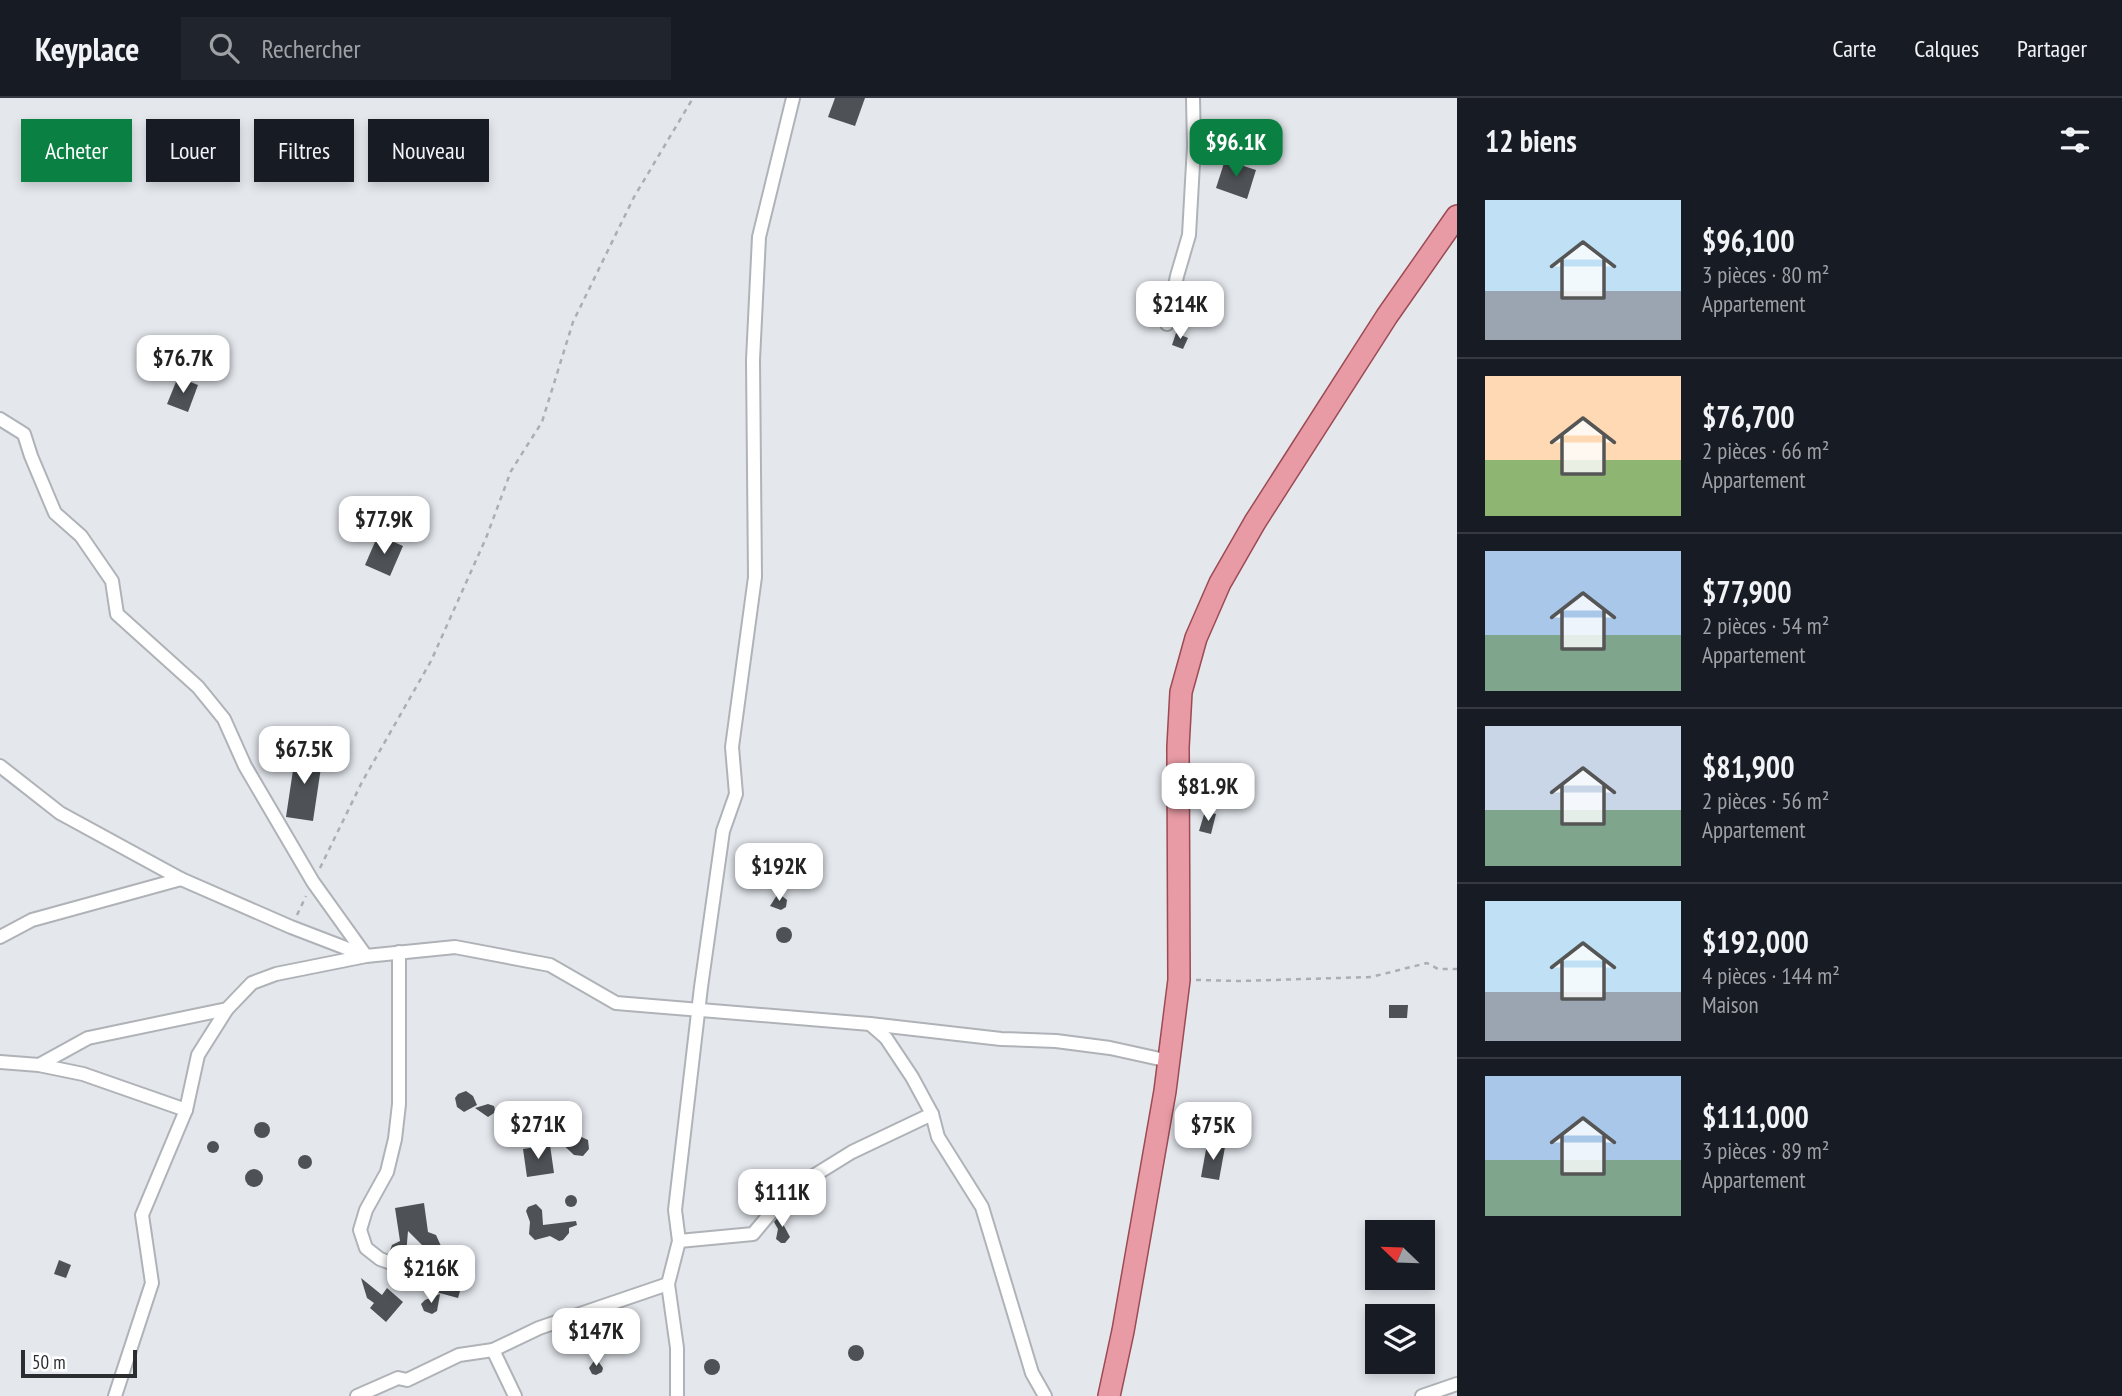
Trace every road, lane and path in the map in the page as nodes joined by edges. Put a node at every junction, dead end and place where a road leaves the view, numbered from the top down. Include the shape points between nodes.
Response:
1 (692, 98) edge
2 (793, 98) edge
3 (1193, 98) edge
4 (1457, 216) edge
5 (1167, 324) dead end
6 (0, 419) edge
7 (0, 766) edge
8 (181, 879) junction
9 (313, 882) junction
10 (291, 927) junction
11 (0, 937) edge
12 (399, 952) junction
13 (366, 956) junction
14 (1457, 969) edge
15 (1179, 980) junction
16 (227, 1009) junction
17 (699, 1011) junction
18 (870, 1024) junction
19 (1169, 1061) junction
20 (0, 1062) edge
21 (39, 1065) junction
22 (186, 1110) junction
23 (932, 1114) junction
24 (679, 1241) junction
25 (425, 1275) dead end
26 (668, 1284) junction
27 (493, 1350) junction
28 (1457, 1384) edge
29 (116, 1396) edge
30 (357, 1396) edge
31 (516, 1396) edge
32 (677, 1396) edge
33 (1045, 1396) edge
34 (1109, 1396) edge
35 (1422, 1396) edge

1 - 9 path via 634,197 573,322 542,422 511,471 431,661 362,782
2 - 17 street via 758,237 753,360 755,578 732,747 736,794 723,831
3 - 5 street via 1189,235
4 - 15 main road via 1255,522 1220,583 1196,638 1181,692 1178,747
6 - 9 street via 24,434 55,513 81,536 112,580 117,614 198,687 224,719 245,766
7 - 8 street via 60,813
8 - 10 street
8 - 11 street via 32,920
9 - 10 path
9 - 13 street
10 - 13 street
12 - 13 street
12 - 17 street via 455,947 550,965 616,1003
12 - 25 street via 395,1139 387,1172 360,1230 366,1248 380,1259
13 - 16 street via 252,983
14 - 15 path via 1438,969 1427,963 1371,976
15 - 19 main road
16 - 21 street via 88,1038
16 - 22 street via 198,1055
17 - 18 street
17 - 24 street via 675,1210
18 - 19 street via 1056,1041
18 - 23 street via 886,1038
19 - 34 main road
20 - 21 street
21 - 22 street via 83,1074
22 - 29 street via 142,1216 152,1283
23 - 24 street via 852,1152 789,1191 753,1234
23 - 33 street via 938,1137 982,1207 1032,1373
24 - 26 street
26 - 27 street via 539,1328
26 - 32 street via 677,1348
27 - 30 street via 459,1355 407,1380 398,1378
27 - 31 street
28 - 35 street

